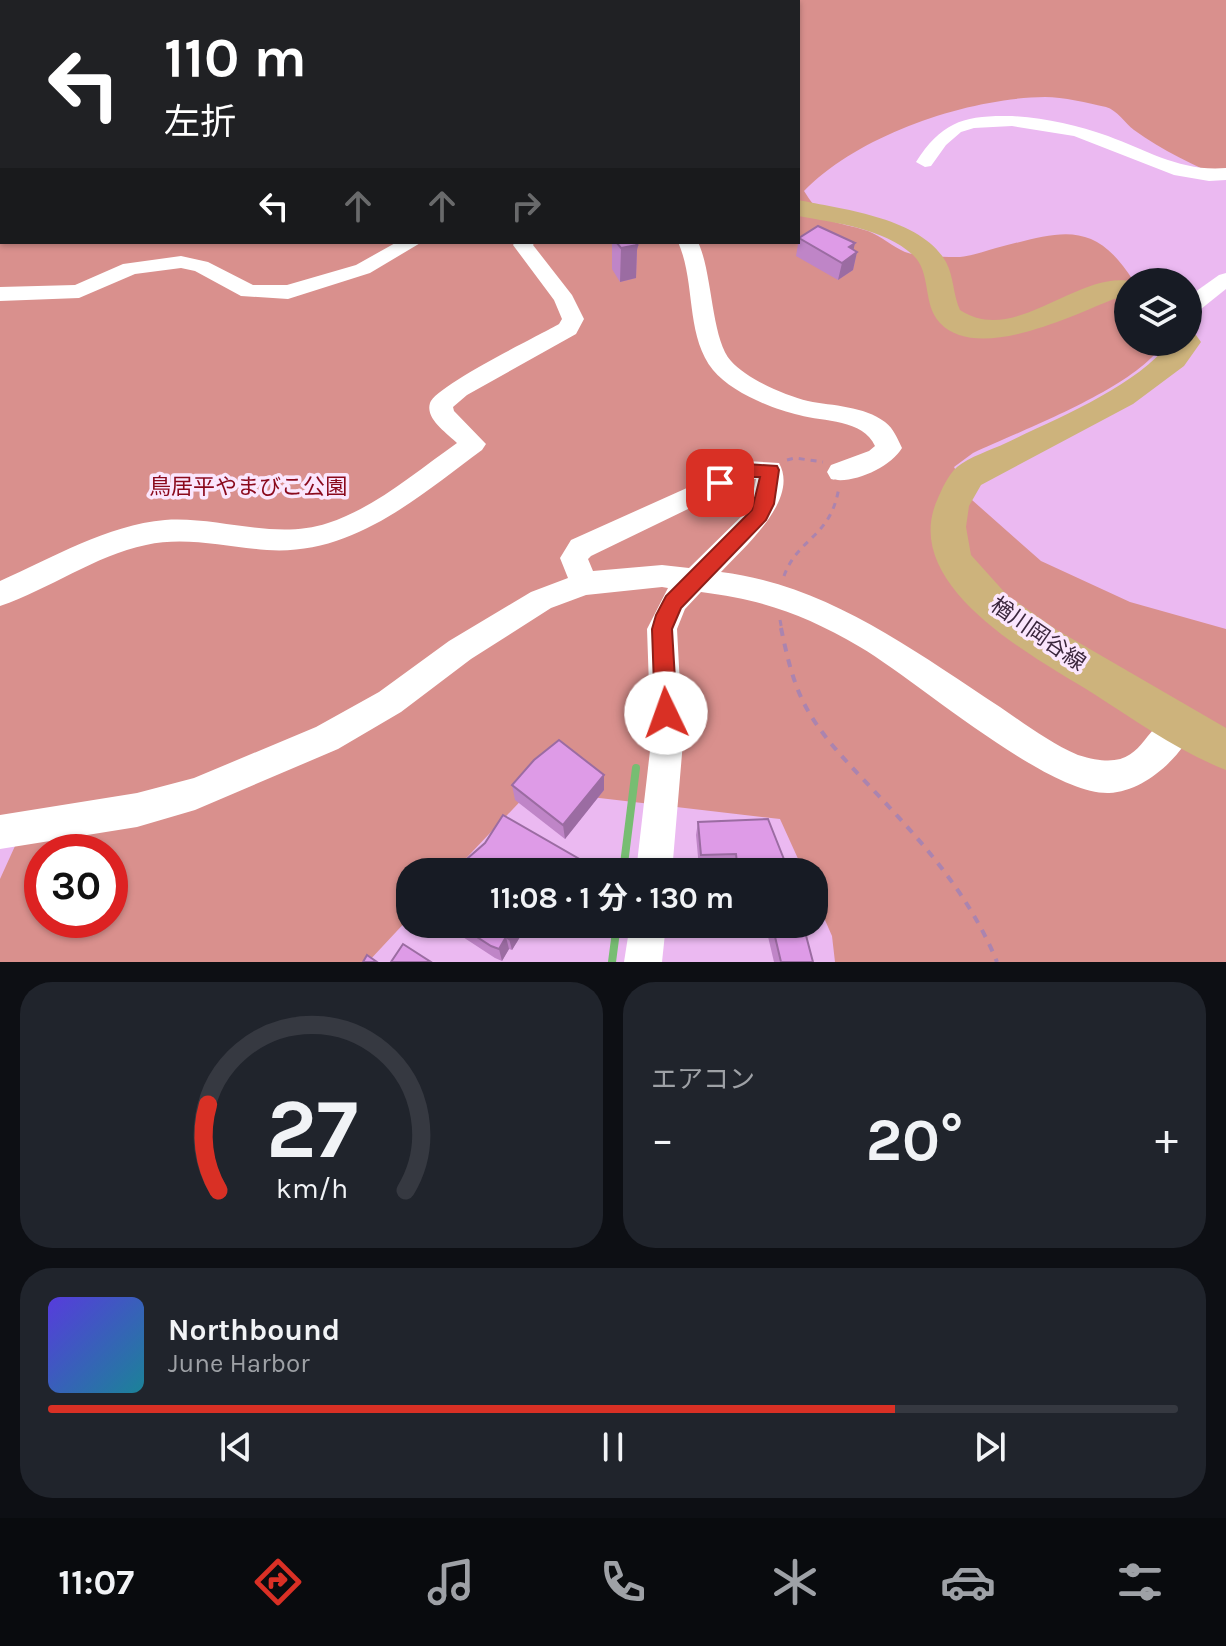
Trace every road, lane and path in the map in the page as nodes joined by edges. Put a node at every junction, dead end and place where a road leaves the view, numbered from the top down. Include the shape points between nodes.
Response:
1 (925, 162) dead end
2 (1226, 174) edge
3 (800, 208) edge
4 (408, 244) edge
5 (524, 244) edge
6 (689, 244) edge
7 (1226, 279) edge
8 (1114, 290) edge
9 (0, 294) edge
10 (1202, 297) edge
11 (1176, 356) edge
12 (770, 470) junction
13 (840, 472) junction
14 (784, 577) dead end
15 (591, 584) junction
16 (0, 594) edge
17 (780, 616) dead end
18 (1180, 725) junction
19 (1226, 750) edge
20 (0, 832) edge
21 (655, 858) edge
22 (646, 938) edge
23 (643, 962) edge
24 (997, 962) edge

1 - 2 street via 937,140 951,129 1022,121 1090,136 1193,175
3 - 8 main road via 879,227 916,244 934,263 941,305 948,315 976,328 1033,321
4 - 9 street via 363,269 288,292 249,291 201,266 181,262 130,268 79,291
5 - 16 street via 571,309 568,329 441,404 442,414 473,444 387,505 330,534 292,541 167,531 137,536
6 - 13 street via 702,277 712,345 722,366 778,400 846,415 874,426 887,439 889,448 878,458
7 - 10 street
11 - 18 main road, 楢川岡谷線 via 1118,398 969,476 949,509 947,530 957,562 1001,611
12 - 13 path via 795,458 813,459
12 - 15 street via 747,470 581,548 574,558
12 - 21 street via 759,515 666,615 662,629 667,742
13 - 14 path via 827,524 798,549
15 - 18 street via 693,577 751,587 811,607 872,639 1080,774 1113,778 1133,772 1158,754
15 - 20 street via 541,600 500,623 390,702 283,759 195,794 137,810
17 - 24 path via 804,706 973,907
18 - 19 main road, 楢川岡谷線
22 - 23 street

